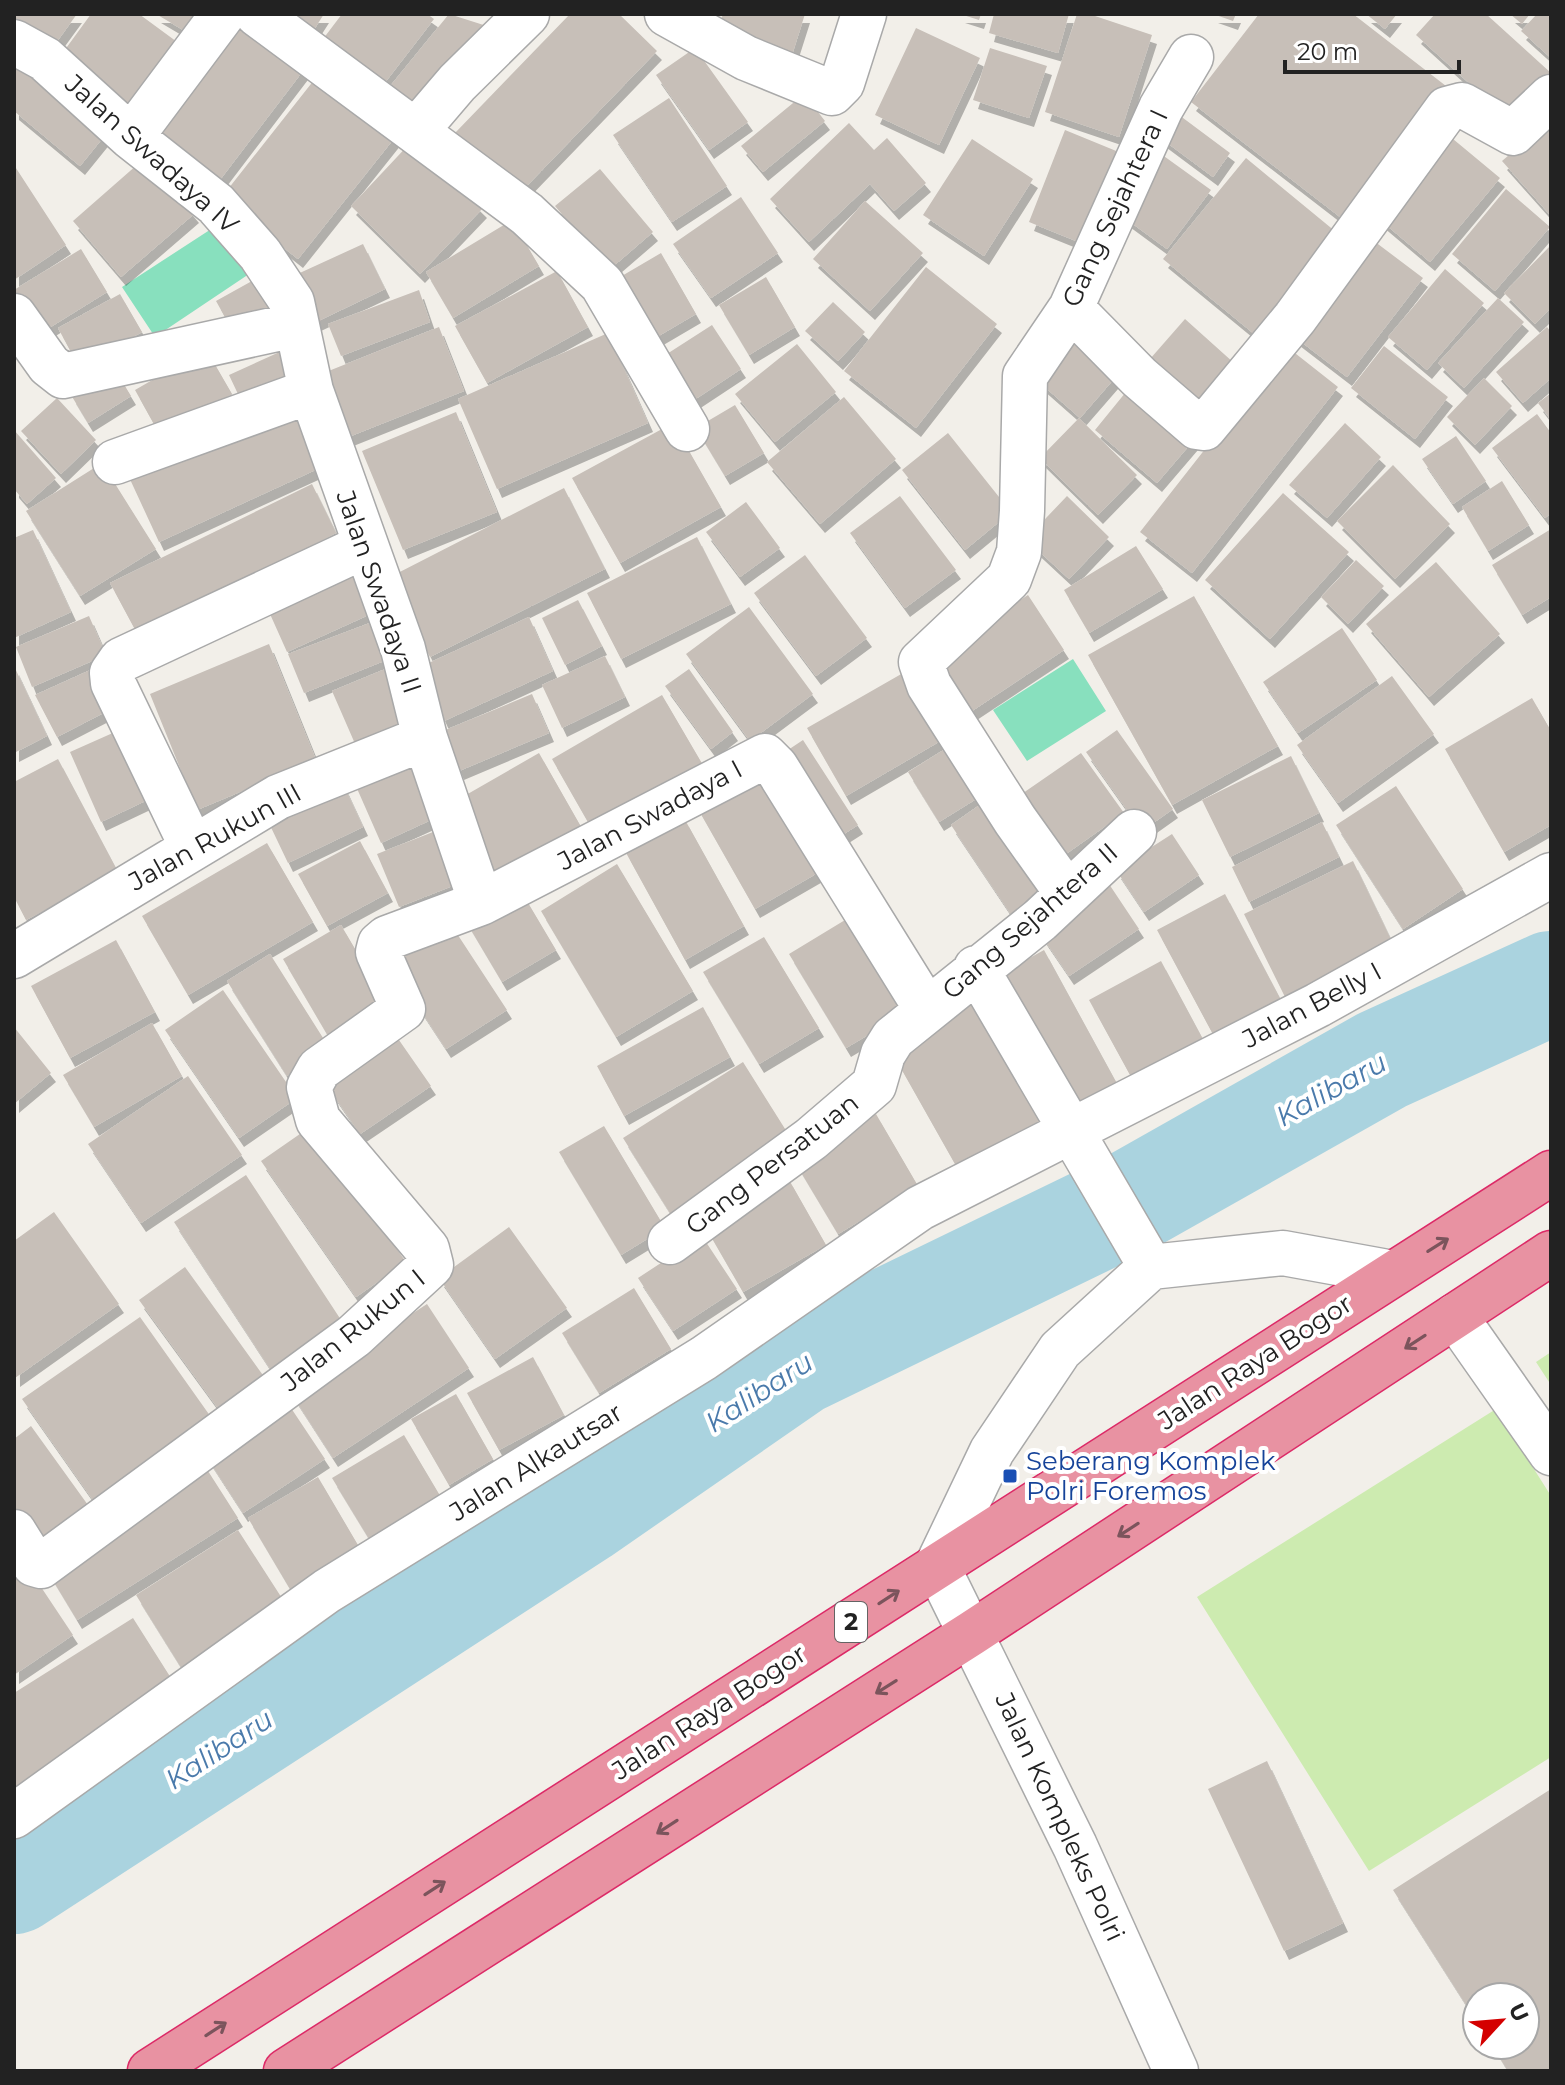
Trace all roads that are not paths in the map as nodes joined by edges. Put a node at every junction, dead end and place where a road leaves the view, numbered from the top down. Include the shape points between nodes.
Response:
1 (223, 14) edge
2 (257, 14) edge
3 (527, 14) edge
4 (667, 14) edge
5 (864, 14) edge
6 (14, 42) edge
7 (1191, 57) dead end
8 (1551, 97) edge
9 (416, 131) junction
10 (131, 137) junction
11 (1071, 308) junction
12 (14, 316) edge
13 (295, 325) junction
14 (311, 391) junction
15 (687, 429) dead end
16 (115, 462) dead end
17 (365, 546) junction
18 (425, 738) junction
19 (1134, 832) dead end
20 (192, 847) junction
21 (1551, 875) edge
22 (1067, 893) junction
23 (481, 903) junction
24 (14, 956) edge
25 (976, 968) junction
26 (927, 1010) junction
27 (1071, 1130) junction
28 (1551, 1173) edge
29 (670, 1242) dead end
30 (1551, 1253) edge
31 (1151, 1267) junction
32 (1393, 1273) junction
33 (1455, 1316) junction
34 (1551, 1453) edge
35 (14, 1532) edge
36 (937, 1566) junction
37 (972, 1633) junction
38 (14, 1816) edge
39 (150, 2071) edge
40 (286, 2071) edge
41 (1176, 2071) edge

1 - 10 street
2 - 9 street
3 - 9 street
4 - 5 street via 746,58 832,93 842,83
6 - 10 street, Jalan Swadaya IV via 45,59
7 - 11 street, Gang Sejahtera I via 1161,108
8 - 11 street via 1513,133 1462,105 1447,109 1295,318 1204,428 1139,377
9 - 15 street via 527,214 602,284
10 - 13 street, Jalan Swadaya IV via 225,214 260,254 292,302
11 - 22 street, Gang Sejahtera I via 1025,376 1019,552 1009,579 921,662 929,685
12 - 13 street via 63,376
13 - 14 street, Jalan Swadaya II
14 - 16 street
14 - 17 street, Jalan Swadaya II
17 - 18 street, Jalan Swadaya II via 403,649
17 - 20 street via 116,665 113,683
18 - 20 street, Jalan Rukun III via 278,797
18 - 23 street, Jalan Swadaya II
19 - 22 street, Gang Sejahtera II
20 - 24 street, Jalan Rukun III
21 - 27 street, Jalan Belly I via 1318,1005
22 - 25 street, Gang Sejahtera II
23 - 26 street, Jalan Swadaya I via 765,756
23 - 35 street, Jalan Rukun I via 380,944 378,952 403,1009 319,1069 309,1087 318,1120 427,1249 427,1272 354,1336 41,1566 34,1564
25 - 26 street, Gang Sejahtera II
25 - 27 street
26 - 29 street, Gang Persatuan via 893,1038 874,1085 811,1139
27 - 31 street
27 - 38 street, Jalan Alkautsar via 920,1208 704,1358 327,1591
32 -> 28 highway, Jalan Raya Bogor / 2
30 - 33 highway
31 - 32 street via 1283,1253
31 - 36 street via 1060,1350 992,1451
32 - 36 highway, Jalan Raya Bogor / 2
33 - 34 street
33 -> 37 highway
36 - 37 street, Jalan Kompleks Polri
39 -> 36 highway, Jalan Raya Bogor / 2
37 -> 40 highway
37 - 41 street, Jalan Kompleks Polri

